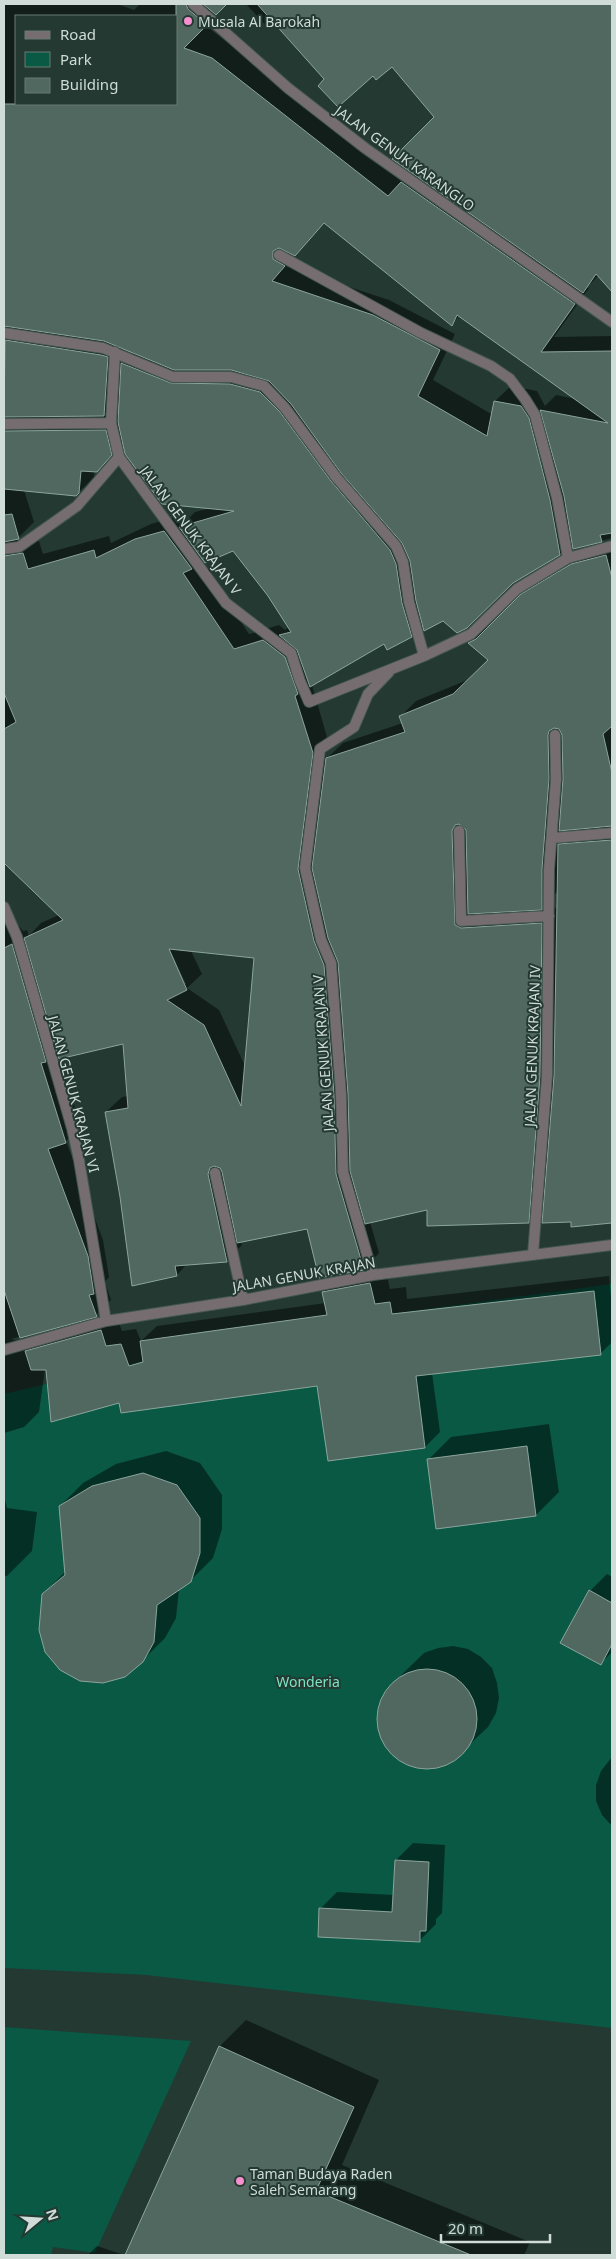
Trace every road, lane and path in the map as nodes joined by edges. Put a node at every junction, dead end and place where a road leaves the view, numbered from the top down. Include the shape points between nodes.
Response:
1 (193, 4) edge
2 (279, 255) dead end
3 (612, 322) edge
4 (4, 333) edge
5 (115, 352) junction
6 (111, 423) junction
7 (4, 424) edge
8 (118, 457) junction
9 (612, 546) edge
10 (4, 549) edge
11 (568, 558) junction
12 (424, 656) junction
13 (391, 669) junction
14 (555, 734) dead end
15 (459, 831) dead end
16 (612, 833) edge
17 (553, 838) junction
18 (4, 907) edge
19 (549, 916) junction
20 (215, 1173) dead end
21 (612, 1245) edge
22 (533, 1254) junction
23 (373, 1275) junction
24 (243, 1300) junction
25 (106, 1321) junction
26 (4, 1350) edge

1 - 3 street, JALAN GENUK KARANGLO via 288,88 365,148
2 - 11 street via 510,379 535,415 557,498
4 - 5 street
5 - 6 street, JALAN GENUK KRAJAN V
5 - 12 street via 173,377 231,377 264,386 396,546 403,562 409,602
6 - 7 street
6 - 8 street, JALAN GENUK KRAJAN V
8 - 10 street via 77,506 19,547
8 - 13 street, JALAN GENUK KRAJAN V via 226,603 291,653 309,702
9 - 11 street
11 - 12 street via 517,589 471,634
12 - 13 street
13 - 23 street, JALAN GENUK KRAJAN V via 368,694 354,727 320,749 305,868 321,940 331,963 342,1094 342,1172
14 - 17 street, JALAN GENUK KRAJAN IV
15 - 19 street via 461,922
16 - 17 street
17 - 19 street, JALAN GENUK KRAJAN IV
18 - 25 street, JALAN GENUK KRAJAN VI via 17,937 72,1128
19 - 22 street, JALAN GENUK KRAJAN IV via 547,1076
20 - 24 street
21 - 22 street, JALAN GENUK KRAJAN
22 - 23 street, JALAN GENUK KRAJAN
23 - 24 street, JALAN GENUK KRAJAN
24 - 25 street, JALAN GENUK KRAJAN
25 - 26 street, JALAN GENUK KRAJAN

